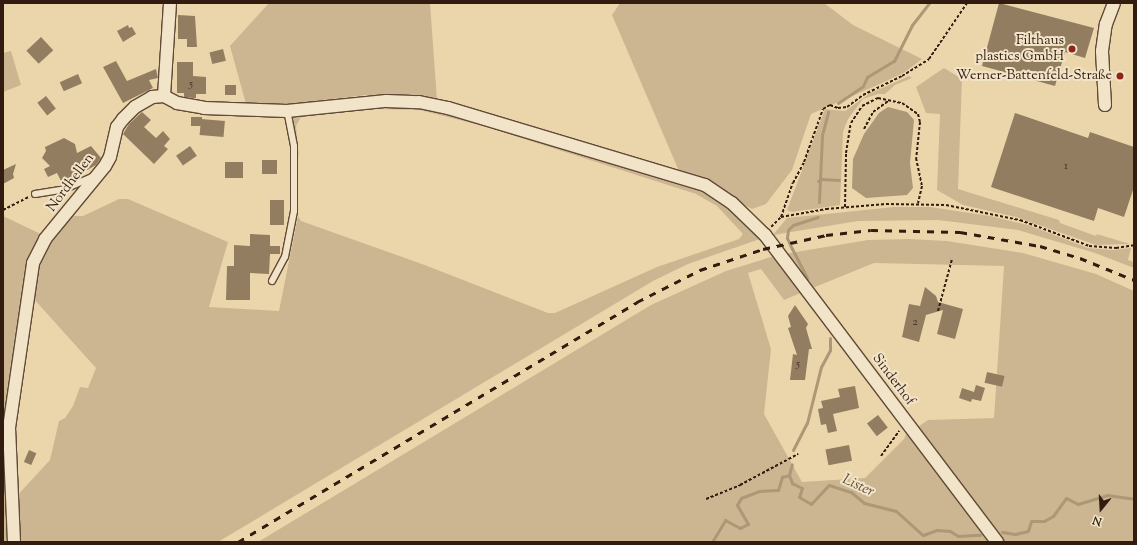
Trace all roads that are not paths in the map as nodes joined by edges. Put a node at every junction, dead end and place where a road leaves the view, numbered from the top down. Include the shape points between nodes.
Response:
1 (170, 3) edge
2 (1114, 3) edge
3 (164, 96) junction
4 (1105, 105) dead end
5 (287, 111) junction
6 (95, 176) junction
7 (35, 194) road end
8 (272, 281) dead end
9 (14, 542) edge
10 (997, 542) edge

1 - 3 street
2 - 4 street via 1106,24 1102,51
3 - 5 street via 177,103 204,108
3 - 6 street, Nordhellen via 152,97 123,118 117,127 110,157
5 - 8 lane via 294,146 294,211 285,256
5 - 10 street, Sinderhof via 386,100 419,102 448,108 705,185 732,203 765,235
6 - 7 lane via 65,189
6 - 9 street, Nordhellen via 81,198 45,239 30,274 9,428

